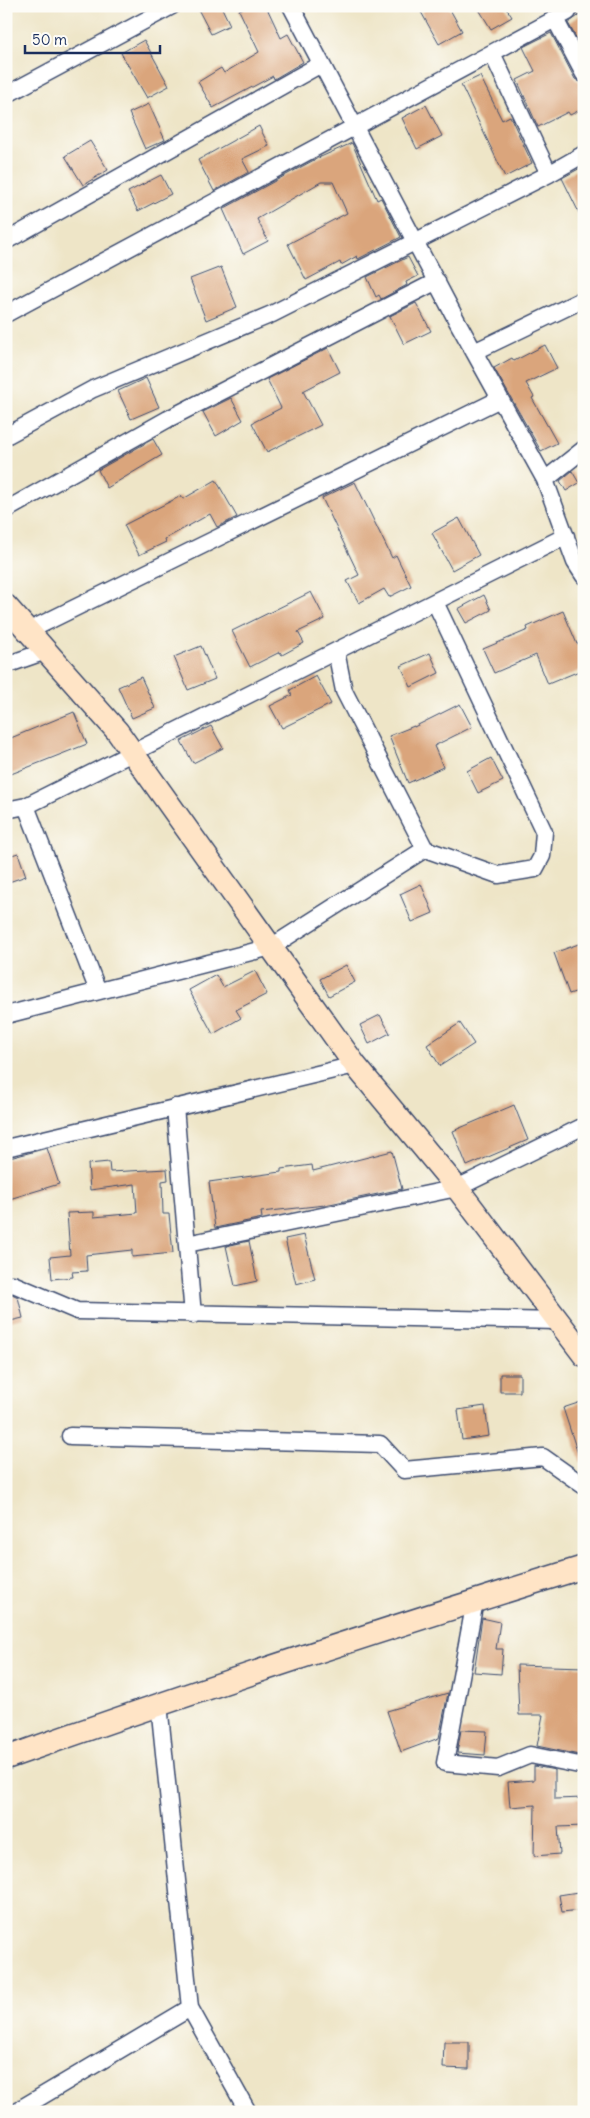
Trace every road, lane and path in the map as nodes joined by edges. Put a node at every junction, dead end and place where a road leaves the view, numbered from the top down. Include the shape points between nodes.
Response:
1 (172, 6) edge
2 (291, 6) edge
3 (492, 53) junction
4 (322, 64) junction
5 (584, 74) edge
6 (6, 95) edge
7 (354, 126) junction
8 (584, 154) edge
9 (549, 174) junction
10 (6, 241) edge
11 (416, 241) junction
12 (437, 281) junction
13 (584, 299) edge
14 (6, 314) edge
15 (474, 352) junction
16 (500, 399) junction
17 (6, 436) edge
18 (584, 449) edge
19 (546, 480) junction
20 (6, 510) edge
21 (566, 536) junction
22 (584, 576) edge
23 (435, 602) junction
24 (6, 606) edge
25 (28, 631) junction
26 (46, 651) junction
27 (336, 651) junction
28 (6, 665) edge
29 (132, 753) junction
30 (26, 806) junction
31 (6, 810) edge
32 (425, 849) junction
33 (271, 947) junction
34 (98, 991) junction
35 (6, 1015) edge
36 (355, 1065) junction
37 (175, 1107) junction
38 (584, 1126) edge
39 (6, 1148) edge
40 (457, 1188) junction
41 (187, 1244) junction
42 (6, 1285) edge
43 (193, 1315) junction
44 (557, 1321) junction
45 (584, 1355) edge
46 (70, 1436) dead end
47 (584, 1486) edge
48 (584, 1567) edge
49 (475, 1601) junction
50 (159, 1704) junction
51 (6, 1758) edge
52 (584, 1766) edge
53 (190, 2008) junction
54 (15, 2112) edge
55 (248, 2112) edge

1 - 6 street
2 - 4 street
3 - 5 street via 562,16
3 - 7 street
3 - 9 street
4 - 7 street
4 - 10 street
7 - 11 street
7 - 14 street
8 - 9 street
9 - 11 street
11 - 12 street
11 - 17 street via 272,314 93,389
12 - 15 street
12 - 20 street via 168,419
13 - 15 street
15 - 16 street
16 - 19 street
16 - 25 street
18 - 19 street
19 - 21 street
21 - 22 street
21 - 23 street
23 - 27 street
23 - 32 street via 544,832 542,856 535,869 498,875
24 - 25 street
25 - 26 street
26 - 28 street
26 - 29 street via 117,731
27 - 29 street
27 - 32 street via 344,691
29 - 30 street
29 - 33 street
30 - 31 street
30 - 34 street
32 - 33 street
33 - 34 street
33 - 36 street
34 - 35 street
36 - 37 street
36 - 40 street
37 - 39 street
37 - 41 street
38 - 40 street
40 - 41 street
40 - 44 street
41 - 43 street
42 - 43 street via 13,1284 77,1312
43 - 44 street
44 - 45 street
46 - 47 street via 380,1444 404,1470 543,1457
48 - 49 street
49 - 50 street
49 - 52 street via 445,1763 498,1768 530,1755
50 - 51 street
50 - 53 street
53 - 54 street
53 - 55 street

